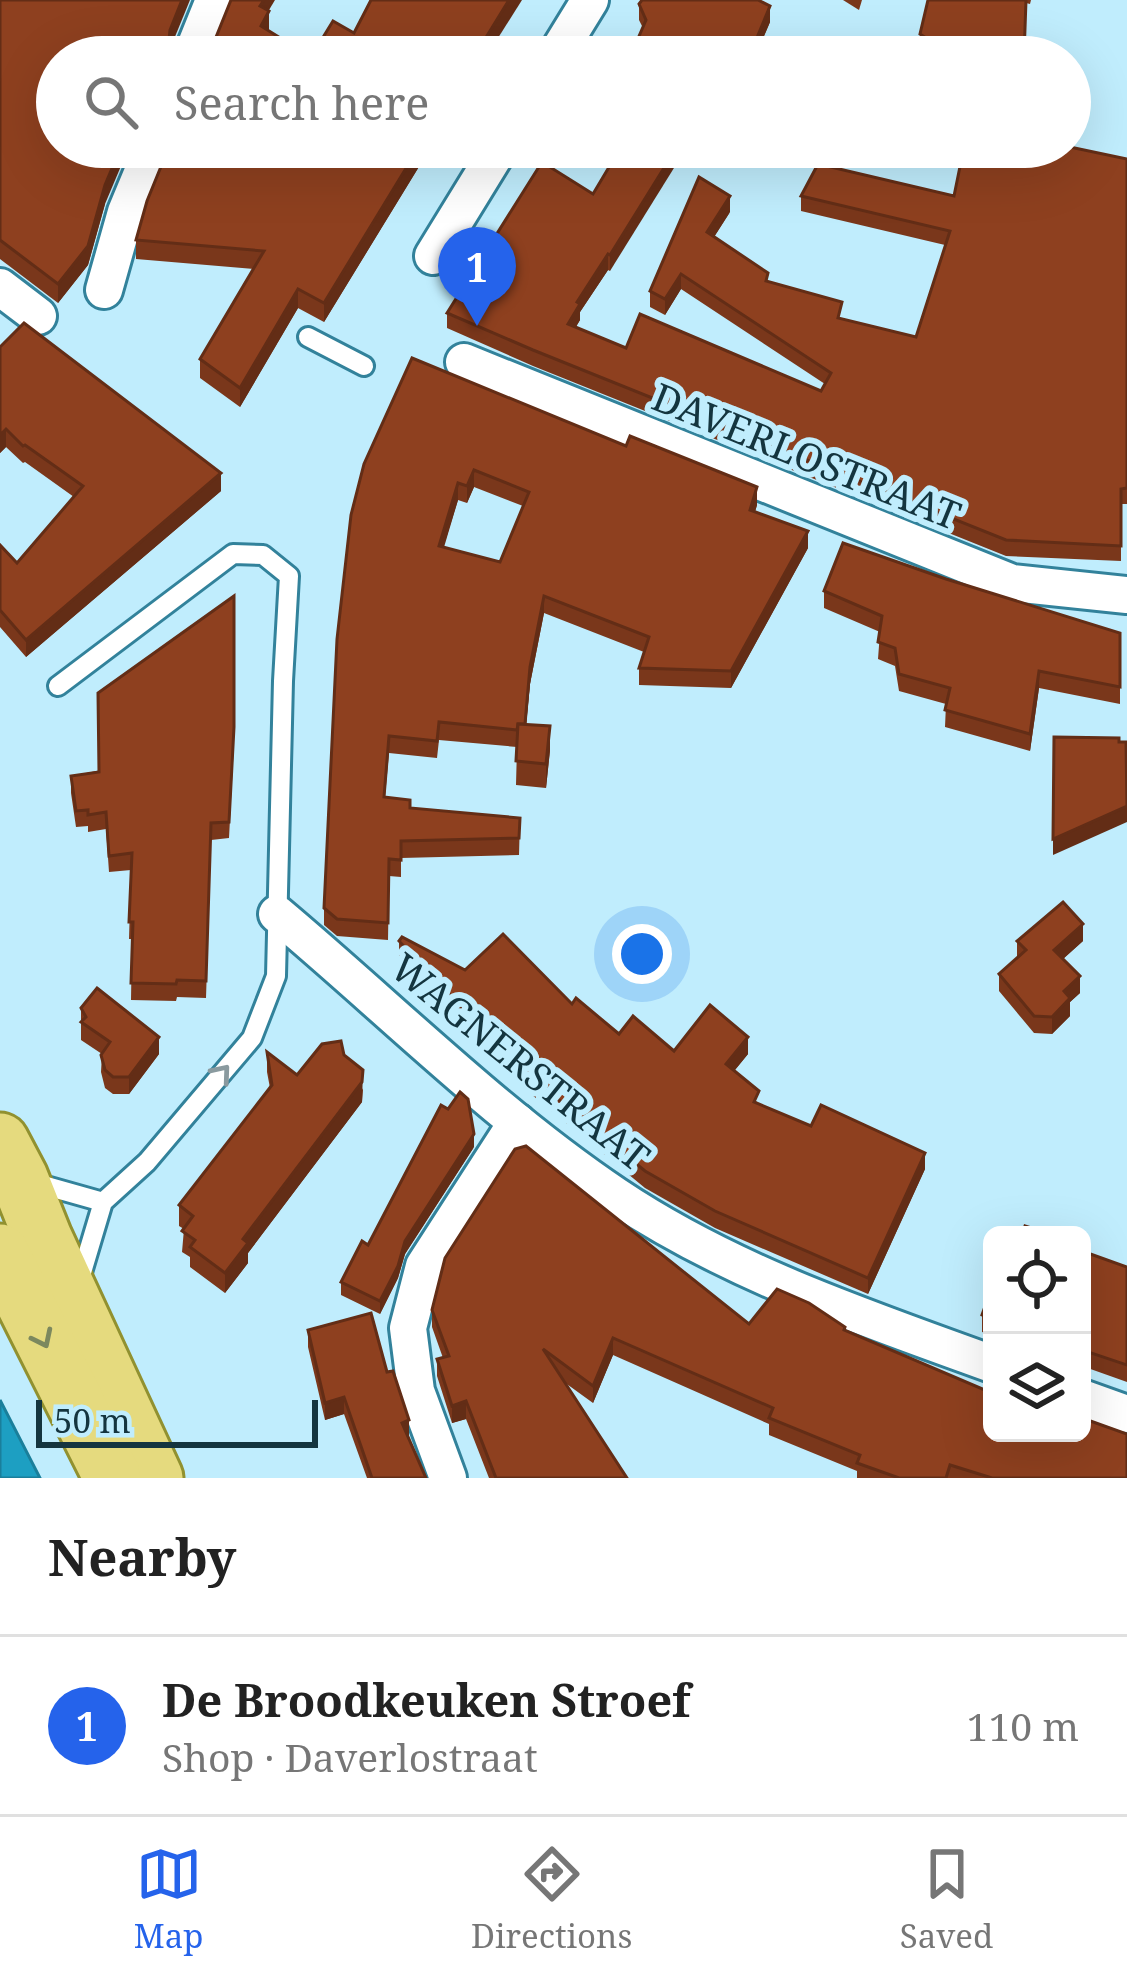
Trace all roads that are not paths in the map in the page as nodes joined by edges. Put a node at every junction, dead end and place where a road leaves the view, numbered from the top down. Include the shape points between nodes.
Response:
1 (214, 0) edge
2 (590, 0) edge
3 (199, 36) edge
4 (568, 36) edge
5 (144, 168) edge
6 (487, 168) edge
7 (433, 256) dead end
8 (0, 287) edge
9 (104, 290) dead end
10 (38, 316) dead end
11 (308, 337) dead end
12 (464, 362) dead end
13 (364, 366) dead end
14 (1127, 595) edge
15 (58, 686) dead end
16 (277, 914) junction
17 (517, 1122) junction
18 (6, 1163) edge
19 (103, 1202) junction
20 (0, 1253) edge
21 (76, 1310) junction
22 (983, 1361) edge
23 (1091, 1401) edge
24 (1127, 1414) edge
25 (113, 1478) edge
26 (154, 1478) edge
27 (448, 1478) edge

1 - 3 street
2 - 4 street
5 - 9 street
6 - 7 street
8 - 10 street
11 - 13 lane
12 - 14 street, DAVERLOSTRAAT via 1012,584
15 - 16 lane via 233,554 263,555 289,576
16 - 17 street, WAGNERSTRAAT
19 -> 16 lane via 252,1037 276,976
17 - 22 street, WAGNERSTRAAT via 697,1244 805,1295
17 - 27 street via 424,1267 408,1328 416,1391
18 - 19 lane via 45,1187
18 - 21 main road
19 - 21 lane
20 -> 25 main road
21 - 26 main road
23 - 24 street

